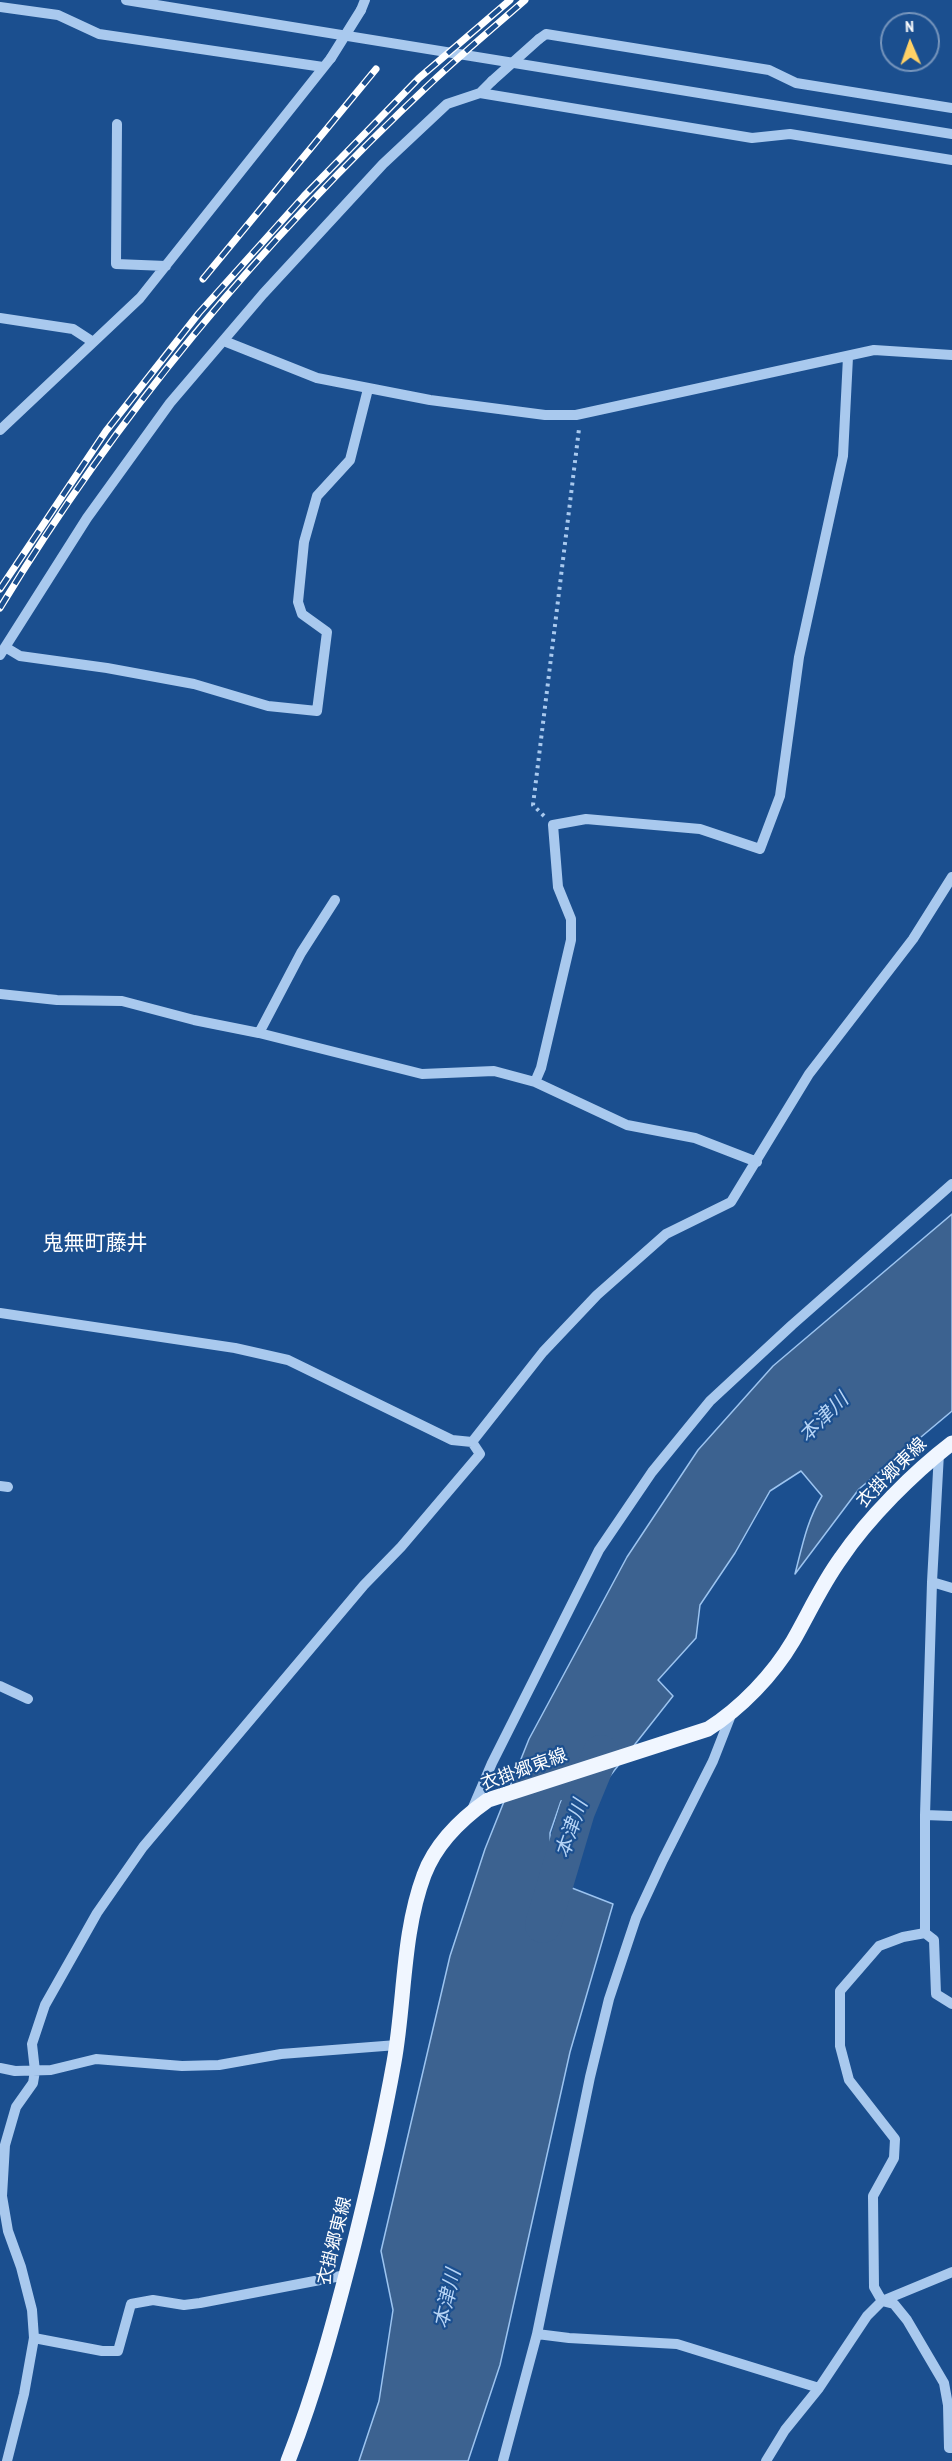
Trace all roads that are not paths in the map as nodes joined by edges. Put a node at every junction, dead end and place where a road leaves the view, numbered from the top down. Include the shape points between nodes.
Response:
1 (126, 0) edge
2 (361, 3) edge
3 (0, 7) edge
4 (323, 67) junction
5 (480, 93) junction
6 (952, 108) edge
7 (117, 124) dead end
8 (952, 134) edge
9 (952, 160) edge
10 (165, 266) junction
11 (0, 318) edge
12 (224, 341) junction
13 (93, 342) junction
14 (952, 355) edge
15 (848, 357) junction
16 (368, 389) junction
17 (0, 429) edge
18 (3, 651) edge
19 (952, 877) edge
20 (335, 900) dead end
21 (0, 994) edge
22 (259, 1033) junction
23 (535, 1082) junction
24 (758, 1162) junction
25 (952, 1184) edge
26 (0, 1312) edge
27 (472, 1442) junction
28 (952, 1443) edge
29 (939, 1453) junction
30 (932, 1582) junction
31 (952, 1588) edge
32 (0, 1686) edge
33 (28, 1699) dead end
34 (731, 1715) junction
35 (471, 1812) junction
36 (925, 1815) junction
37 (952, 1816) edge
38 (925, 1933) junction
39 (952, 2004) edge
40 (397, 2045) junction
41 (0, 2068) edge
42 (35, 2071) junction
43 (952, 2272) edge
44 (346, 2274) junction
45 (882, 2301) junction
46 (537, 2334) junction
47 (34, 2338) junction
48 (819, 2388) junction
49 (952, 2448) edge
50 (7, 2461) edge
51 (288, 2461) edge
52 (504, 2461) edge
53 (766, 2461) edge

1 - 8 street
2 - 4 street, bridge
3 - 4 street via 58,15 99,34
4 - 10 street
5 - 6 street, bridge via 546,34 769,70 796,83
5 - 9 street via 752,138 790,134
5 - 12 street via 447,104 382,164
7 - 10 street via 116,264
10 - 13 street via 140,298
11 - 13 street via 73,329
12 - 16 street via 317,378
12 - 18 street via 170,403 87,518
13 - 17 street
14 - 15 street via 874,351
15 - 16 street via 576,415 545,415
15 - 23 street via 843,456 799,657 780,796 760,849 700,829 586,819 553,825 558,887 571,919 571,940
16 - 18 street via 350,460 317,496 304,542 298,602 302,614 327,633 317,711 268,706 194,684
19 - 24 street via 914,939 809,1074
20 - 22 street via 301,953
21 - 22 street via 122,1001
22 - 23 street via 422,1074 494,1071
23 - 24 street via 627,1125 695,1138
24 - 27 street via 731,1202 666,1234 597,1295 543,1352
25 - 35 street via 710,1401 652,1472 599,1550
26 - 27 street via 235,1348 288,1360 452,1440
27 - 42 street via 480,1454 143,1846 97,1913 45,2005 32,2044
28 - 29 main road, 衣掛郷東線
29 - 30 street
29 - 34 main road, 衣掛郷東線 via 914,1475 842,1556 791,1643
30 - 31 street
30 - 36 street
32 - 33 street
34 - 35 main road, 衣掛郷東線 via 708,1729 488,1800
34 - 46 street via 714,1761 636,1918 609,2000
35 - 40 main road, 衣掛郷東線 via 435,1851 415,1901
36 - 37 street
36 - 38 street
38 - 39 street via 934,1940 936,1994
38 - 45 street via 879,1946 840,1991 840,2046 849,2080 895,2139 894,2158 873,2196 874,2287
40 - 42 street via 281,2054 219,2065 96,2059
40 - 44 main road, 衣掛郷東線 via 384,2120
41 - 42 street
42 - 47 street via 33,2083 16,2107 5,2145 2,2196 8,2231 32,2310
43 - 45 street
44 - 47 street via 200,2303 184,2305 153,2300 131,2304 118,2351
44 - 51 main road, 衣掛郷東線 via 316,2387
45 - 48 street via 867,2316
45 - 49 street via 894,2304 907,2320 944,2383
46 - 48 street via 677,2344
46 - 52 street
47 - 50 street
48 - 53 street

